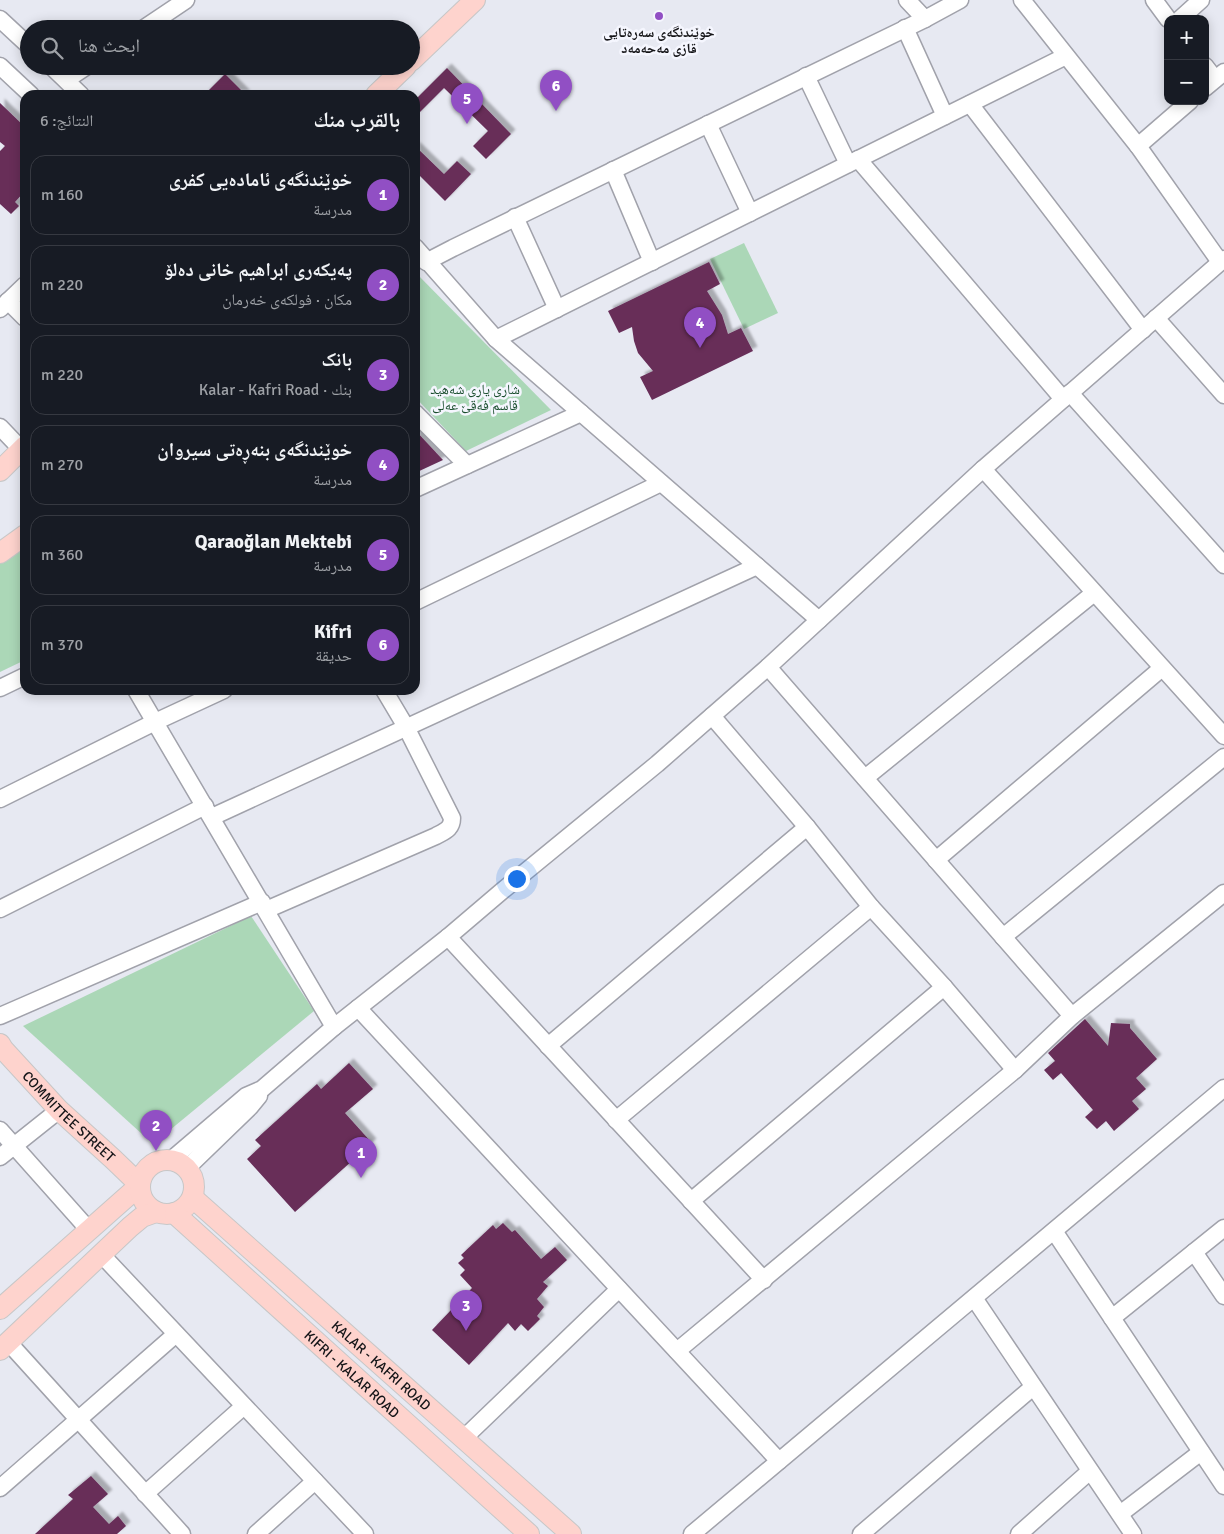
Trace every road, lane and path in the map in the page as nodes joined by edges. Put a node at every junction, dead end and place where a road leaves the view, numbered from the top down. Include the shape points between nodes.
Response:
1 (186, 0) edge
2 (475, 0) edge
3 (907, 0) edge
4 (960, 0) edge
5 (1022, 0) edge
6 (1154, 0) edge
7 (1201, 0) edge
8 (1165, 15) edge
9 (1184, 15) edge
10 (0, 19) edge
11 (925, 19) junction
12 (156, 20) edge
13 (905, 28) junction
14 (20, 38) edge
15 (420, 52) edge
16 (1066, 56) junction
17 (0, 66) edge
18 (61, 75) edge
19 (74, 75) edge
20 (397, 75) edge
21 (806, 76) junction
22 (66, 80) junction
23 (26, 90) edge
24 (76, 90) edge
25 (381, 90) edge
26 (970, 104) junction
27 (1185, 105) edge
28 (945, 116) junction
29 (708, 124) junction
30 (1138, 146) junction
31 (853, 162) junction
32 (613, 170) junction
33 (750, 213) junction
34 (515, 217) junction
35 (420, 254) edge
36 (1222, 260) edge
37 (426, 262) junction
38 (652, 262) junction
39 (20, 290) edge
40 (4, 305) edge
41 (558, 309) junction
42 (20, 315) edge
43 (1156, 318) junction
44 (1142, 330) junction
45 (496, 339) junction
46 (1224, 395) edge
47 (1067, 396) junction
48 (581, 413) junction
49 (420, 418) edge
50 (0, 428) edge
51 (20, 445) edge
52 (20, 451) edge
53 (467, 465) junction
54 (983, 469) junction
55 (0, 471) edge
56 (661, 483) junction
57 (420, 487) edge
58 (20, 539) edge
59 (0, 553) edge
60 (1224, 565) edge
61 (757, 566) junction
62 (1094, 593) junction
63 (420, 600) edge
64 (819, 620) junction
65 (768, 667) junction
66 (1162, 668) junction
67 (20, 678) edge
68 (0, 688) edge
69 (139, 695) edge
70 (213, 695) edge
71 (387, 695) edge
72 (712, 716) junction
73 (155, 722) junction
74 (406, 727) junction
75 (1224, 736) edge
76 (1224, 757) edge
77 (865, 778) junction
78 (0, 799) edge
79 (208, 812) junction
80 (807, 827) junction
81 (936, 860) junction
82 (1224, 893) edge
83 (264, 906) junction
84 (871, 907) junction
85 (0, 909) edge
86 (448, 937) junction
87 (1003, 937) junction
88 (944, 987) junction
89 (358, 1008) junction
90 (0, 1016) edge
91 (1072, 1016) junction
92 (334, 1027) junction
93 (548, 1046) junction
94 (1, 1047) edge
95 (1015, 1070) junction
96 (1224, 1088) edge
97 (59, 1110) junction
98 (616, 1120) junction
99 (0, 1130) edge
100 (13, 1145) junction
101 (0, 1157) edge
102 (179, 1164) junction
103 (140, 1185) junction
104 (193, 1198) junction
105 (691, 1201) junction
106 (165, 1213) junction
107 (1224, 1228) edge
108 (89, 1230) junction
109 (1054, 1230) junction
110 (1194, 1252) junction
111 (101, 1254) junction
112 (764, 1280) junction
113 (619, 1289) junction
114 (1224, 1296) edge
115 (974, 1298) junction
116 (0, 1309) edge
117 (1112, 1318) junction
118 (176, 1334) junction
119 (4, 1346) edge
120 (677, 1351) junction
121 (1033, 1386) junction
122 (244, 1406) junction
123 (78, 1419) junction
124 (463, 1439) junction
125 (1201, 1452) junction
126 (779, 1461) junction
127 (1090, 1471) junction
128 (315, 1481) junction
129 (1224, 1486) edge
130 (0, 1488) edge
131 (145, 1494) junction
132 (1120, 1514) junction
133 (182, 1534) edge
134 (256, 1534) edge
135 (364, 1534) edge
136 (529, 1534) edge
137 (571, 1534) edge
138 (692, 1534) edge
139 (861, 1534) edge
140 (1019, 1534) edge
141 (1133, 1534) edge

1 - 12 street
2 - 15 main road
3 - 11 street
4 - 11 street
5 - 16 street
6 - 8 street
7 - 9 street
10 - 14 street
11 - 13 street
13 - 21 street
13 - 28 street
16 - 26 street
16 - 30 street
17 - 23 street
18 - 22 street
19 - 22 street
20 - 25 main road
21 - 29 street
21 - 31 street
22 - 24 street
26 - 28 street
26 - 44 street
27 - 30 street
28 - 31 street
29 - 32 street
29 - 33 street
30 - 36 street
31 - 33 street
31 - 47 street
32 - 34 street
32 - 38 street
33 - 38 street
34 - 37 street
34 - 41 street
35 - 37 street
36 - 43 street
37 - 45 street
38 - 41 street
39 - 40 street
40 - 42 street
41 - 45 street
43 - 44 street
43 - 46 street
44 - 47 street
45 - 48 street
47 - 54 street
47 - 60 street
48 - 53 street
48 - 56 street
49 - 53 street
50 - 51 street
52 - 55 main road
53 - 57 street
54 - 62 street
54 - 64 street
56 - 61 street
56 - 63 street
58 - 59 main road
61 - 64 street
61 - 74 street
62 - 66 street
62 - 77 street
64 - 65 street
65 - 72 street
65 - 77 street
66 - 75 street
66 - 81 street
67 - 68 street
69 - 73 street
70 - 73 street
71 - 74 street
72 - 80 street
72 - 86 street
73 - 78 street
73 - 79 street
74 - 79 street
74 - 83 street via 452,818 448,830
76 - 87 street
77 - 81 street
79 - 83 street
79 - 85 street
80 - 84 street
80 - 93 street
81 - 87 street
82 - 91 street
83 - 90 street
83 - 92 street
84 - 88 street
84 - 98 street
86 - 89 street
86 - 93 street
87 - 91 street
88 - 95 street
88 - 105 street
89 - 92 street
89 - 113 street
91 - 95 street
92 - 102 street via 262,1089 254,1103
93 - 98 street
94 - 97 main road, COMMITTEE STREET
95 - 112 street
96 - 109 street
97 - 100 street
97 - 103 main road, COMMITTEE STREET
98 - 105 street
99 - 100 street
100 - 101 street
100 - 108 street
102 - 103 main road via 157,1161 145,1171
102 - 104 main road via 192,1175
103 - 106 main road via 144,1201
103 - 108 main road
104 - 106 main road via 182,1210
104 - 124 main road, KALAR - KAFRI ROAD
105 - 112 street
106 - 111 main road via 142,1217
106 - 136 main road, KIFRI - KALAR ROAD
107 - 110 street
108 - 116 main road
109 - 115 street
109 - 117 street
110 - 114 street
110 - 117 street
111 - 118 street
111 - 119 main road
112 - 120 street
113 - 120 street
113 - 124 street
115 - 121 street
115 - 126 street
117 - 125 street
118 - 122 street
118 - 123 street
119 - 123 street
120 - 126 street
121 - 127 street
121 - 139 street
122 - 128 street
122 - 131 street
123 - 130 street
123 - 131 street
124 - 137 main road, KALAR - KAFRI ROAD
125 - 129 street
125 - 132 street
126 - 138 street
127 - 132 street
127 - 140 street
128 - 134 street
128 - 135 street
131 - 133 street
132 - 141 street

